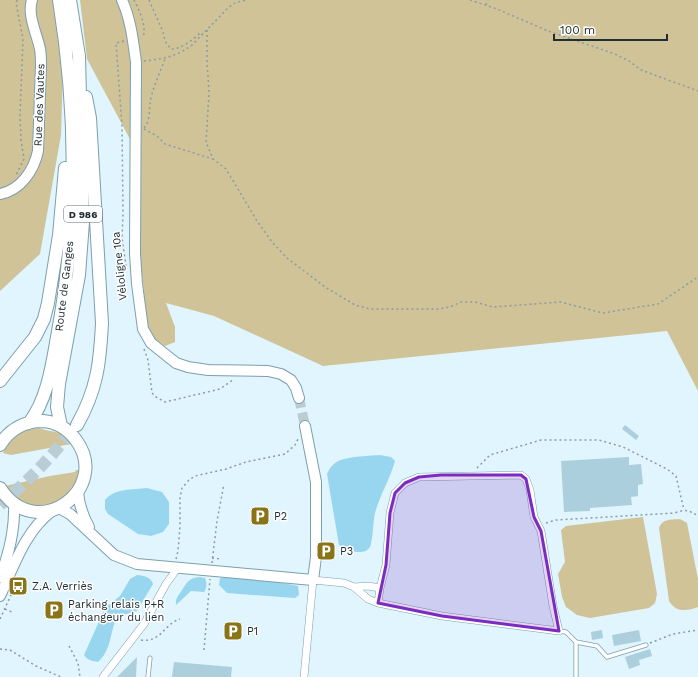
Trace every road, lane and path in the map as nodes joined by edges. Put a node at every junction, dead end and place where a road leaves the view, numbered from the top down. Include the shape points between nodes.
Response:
1 (16, 0) edge
2 (32, 0) edge
3 (59, 0) edge
4 (70, 0) edge
5 (122, 0) edge
6 (134, 0) edge
7 (149, 0) edge
8 (246, 0) edge
9 (470, 0) edge
10 (488, 0) edge
11 (486, 5) junction
12 (207, 30) junction
13 (203, 34) junction
14 (133, 39) junction
15 (79, 56) junction
16 (165, 59) junction
17 (136, 62) junction
18 (698, 90) edge
19 (72, 123) junction
20 (140, 127) junction
21 (213, 159) junction
22 (23, 180) junction
23 (0, 194) edge
24 (127, 271) dead end
25 (698, 277) edge
26 (143, 347) dead end
27 (236, 377) dead end
28 (0, 381) edge
29 (299, 398) tunnel mouth
30 (29, 423) junction
31 (77, 425) tunnel mouth
32 (61, 426) junction
33 (305, 426) tunnel mouth
34 (14, 429) junction
35 (0, 430) edge
36 (299, 437) dead end
37 (0, 445) edge
38 (470, 475) junction
39 (78, 492) junction
40 (5, 496) edge
41 (55, 509) junction
42 (684, 510) junction
43 (698, 516) edge
44 (538, 526) junction
45 (93, 534) junction
46 (212, 558) dead end
47 (220, 559) dead end
48 (175, 568) junction
49 (0, 577) edge
50 (313, 580) junction
51 (27, 586) dead end
52 (354, 587) junction
53 (380, 588) junction
54 (0, 596) edge
55 (378, 603) junction
56 (5, 609) junction
57 (14, 613) dead end
58 (0, 619) edge
59 (180, 619) dead end
60 (698, 630) edge
61 (559, 631) junction
62 (134, 638) junction
63 (576, 642) junction
64 (646, 645) joint
65 (69, 646) dead end
66 (0, 649) edge
67 (150, 658) dead end
68 (61, 677) edge
69 (80, 677) edge
70 (103, 677) edge
71 (148, 677) edge
72 (304, 677) edge
73 (576, 677) edge

1 - 22 path via 23,39 20,115 24,159 17,173
2 - 22 street, Rue des Vautes via 32,15 41,65 39,140 35,161
3 - 19 main road, Route de Ganges / D 986
4 - 15 main road, Route de Ganges / D 986
5 - 14 street
6 - 14 path, Véloligne 10a via 145,29 142,37
7 - 13 path via 165,41 171,49 184,45 200,33
8 - 12 path via 234,3
9 - 11 path
10 - 11 path
11 - 18 path via 548,31 615,54 641,70
12 - 13 path
12 - 21 path via 209,93 206,142
13 - 16 path via 186,50
14 - 17 street
14 - 24 path, Véloligne 10a via 116,43 122,126 122,238
15 - 31 main road via 90,118 102,323 101,355 96,379 91,398
15 - 32 main road, Route de Ganges / D 986 via 83,222 79,275 59,384 57,407
16 - 17 path
16 - 20 path via 151,95 147,124
17 - 20 street
19 - 28 main road via 59,235 44,319 35,337
19 - 30 main road, Route de Ganges / D 986 via 72,208 65,290 52,369
20 - 21 path via 157,136 165,144
20 - 29 street via 135,254 143,329 151,343 176,363 188,367 268,371 281,374 291,380
21 - 25 path via 226,169 257,221 287,258 355,305 370,309 438,310 461,302 475,302 492,307 560,302 602,312 658,304
22 - 23 street, Rue des Vautes via 16,188
26 - 27 path via 148,360 152,393 165,402 220,389
30 - 32 main road via 45,422
30 - 34 main road
32 - 39 main road via 73,436 83,453 85,472
33 - 50 street via 316,482 316,556
34 - 35 main road
34 - 37 main road
36 - 48 path via 285,454 246,462 195,476 189,480 182,488 180,498 180,527
38 - 42 path via 490,455 541,440 599,440 623,447 676,476
38 - 44 street via 520,475 526,479
38 - 53 street via 419,477 405,483 395,492 390,512 386,565
39 - 41 main road
39 - 45 street via 81,510
40 - 41 main road via 26,510 39,512
40 - 49 street via 15,517 8,557
41 - 45 street via 70,514
41 - 54 street via 37,523 26,540
42 - 43 path via 692,511
42 - 44 path via 675,513 556,520
44 - 61 street
45 - 48 street via 114,555 127,561
46 - 47 path
48 - 50 street
48 - 62 street
50 - 52 street via 344,583
50 - 72 street
51 - 56 path via 17,582
52 - 53 street
52 - 55 street via 368,599
53 - 55 street
55 - 61 street via 442,616
56 - 57 path
56 - 58 path
59 - 62 path via 148,641
60 - 64 path via 674,634
61 - 63 lane via 566,632
62 - 70 street
63 - 64 lane via 596,646 607,657
63 - 73 lane
65 - 69 path via 78,663
66 - 68 path via 10,650
67 - 71 lane

